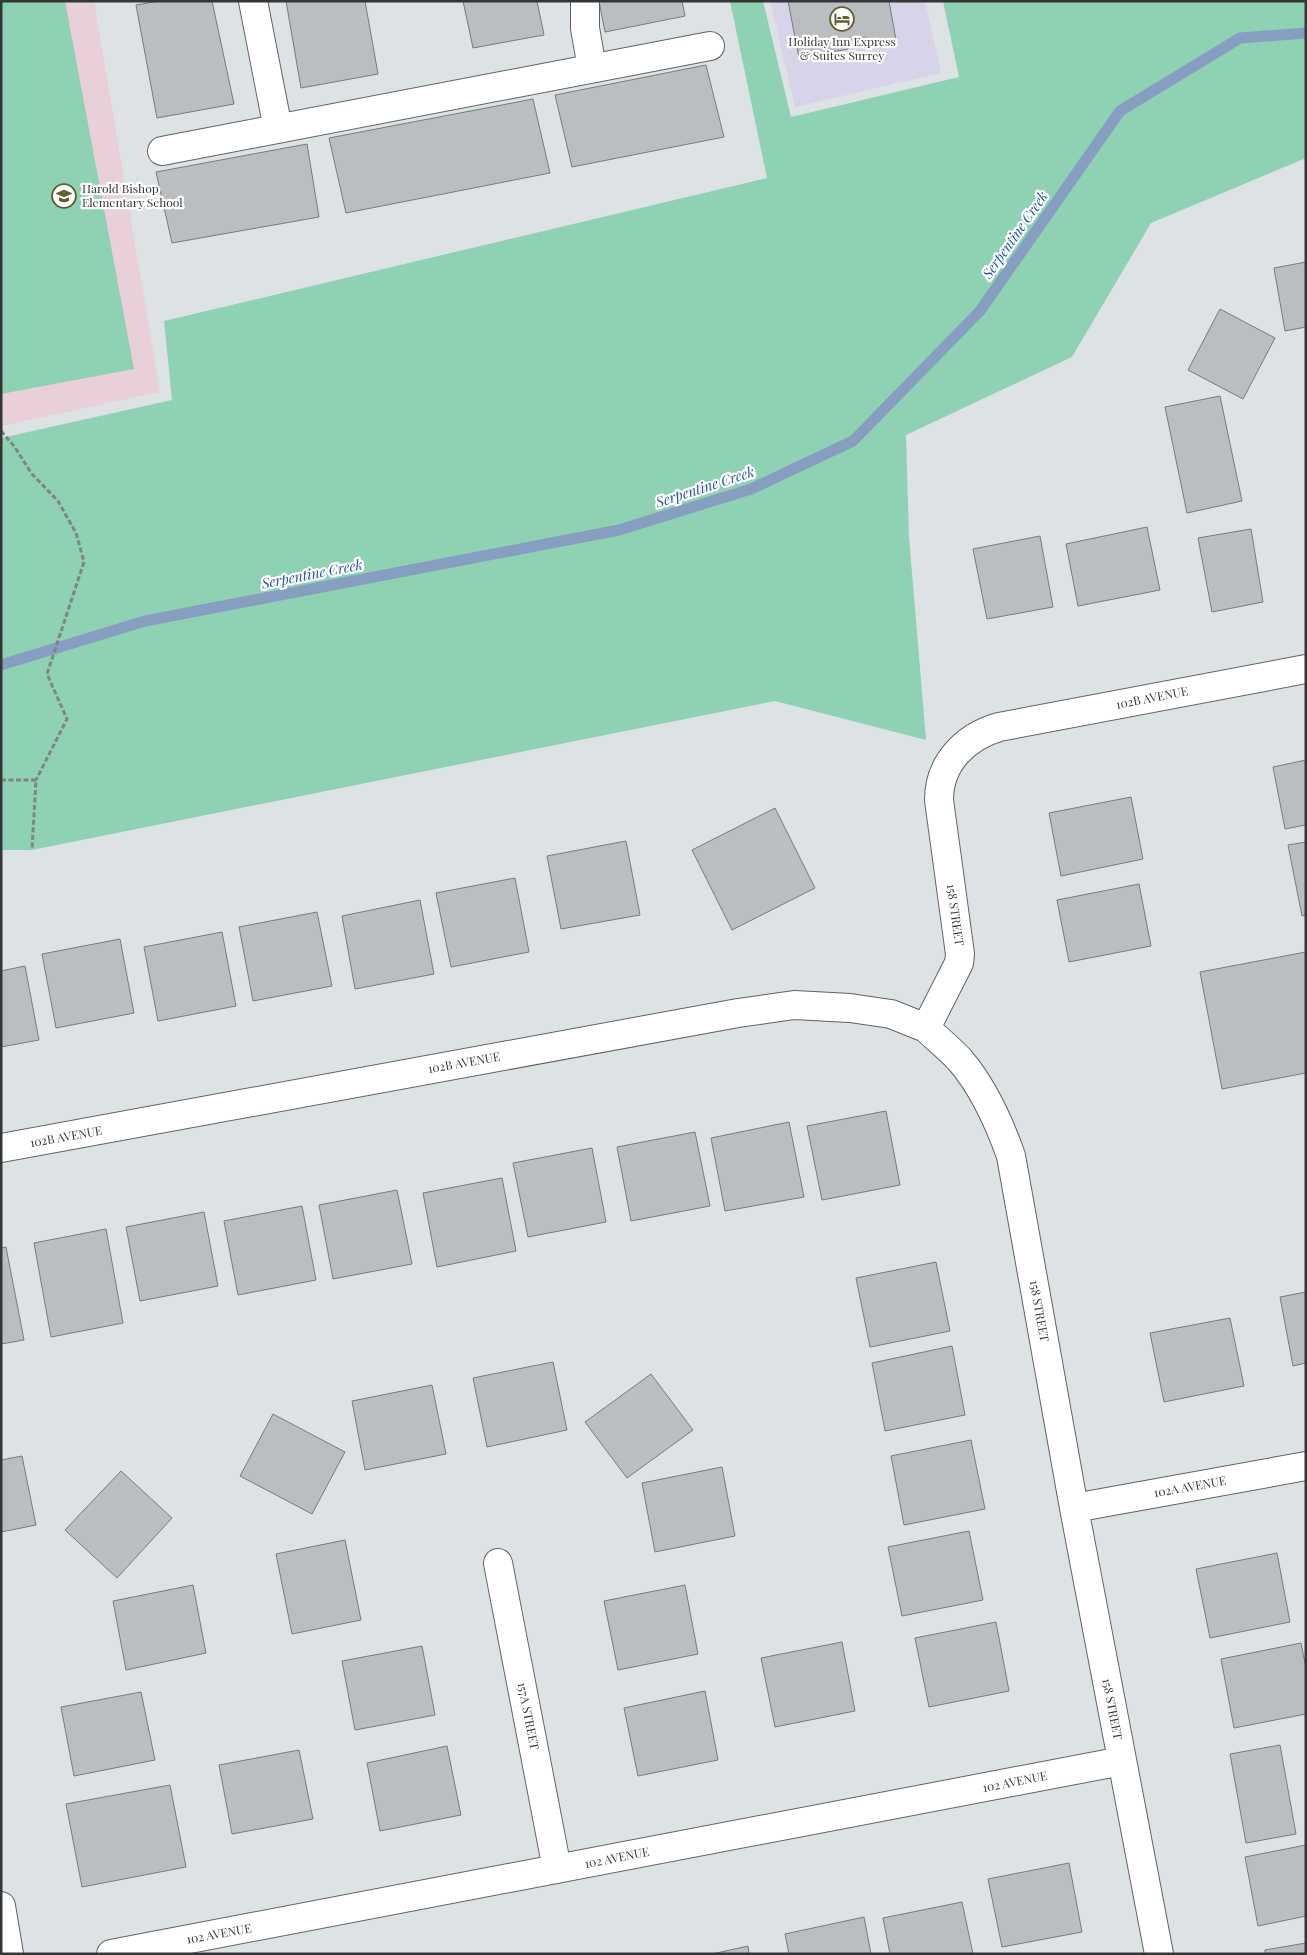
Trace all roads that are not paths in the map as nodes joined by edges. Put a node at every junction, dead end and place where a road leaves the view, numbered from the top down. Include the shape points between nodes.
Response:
1 (253, 1) edge
2 (585, 1) edge
3 (710, 46) dead end
4 (592, 68) junction
5 (278, 129) junction
6 (162, 151) dead end
7 (1306, 669) edge
8 (999, 727) joint
9 (926, 1028) junction
10 (1, 1148) edge
11 (1306, 1466) edge
12 (1074, 1508) junction
13 (498, 1562) dead end
14 (1122, 1761) junction
15 (558, 1869) junction
16 (1, 1906) edge
17 (9, 1954) edge
18 (111, 1954) edge
19 (1159, 1954) edge

1 - 5 street
2 - 4 street via 584,28
3 - 4 street
4 - 5 street
5 - 6 street
7 - 8 street, 102B AVENUE
8 - 9 street, 158 STREET via 982,732 960,748 939,786 960,954 959,963
9 - 10 street, 102B AVENUE via 891,1014 794,1005
9 - 12 street, 158 STREET via 960,1061 984,1095 1000,1124 1011,1156
11 - 12 street, 102A AVENUE
12 - 14 street, 158 STREET
13 - 15 street, 157A STREET
14 - 15 street, 102 AVENUE
14 - 19 street, 158 STREET
15 - 18 street, 102 AVENUE
16 - 17 street

